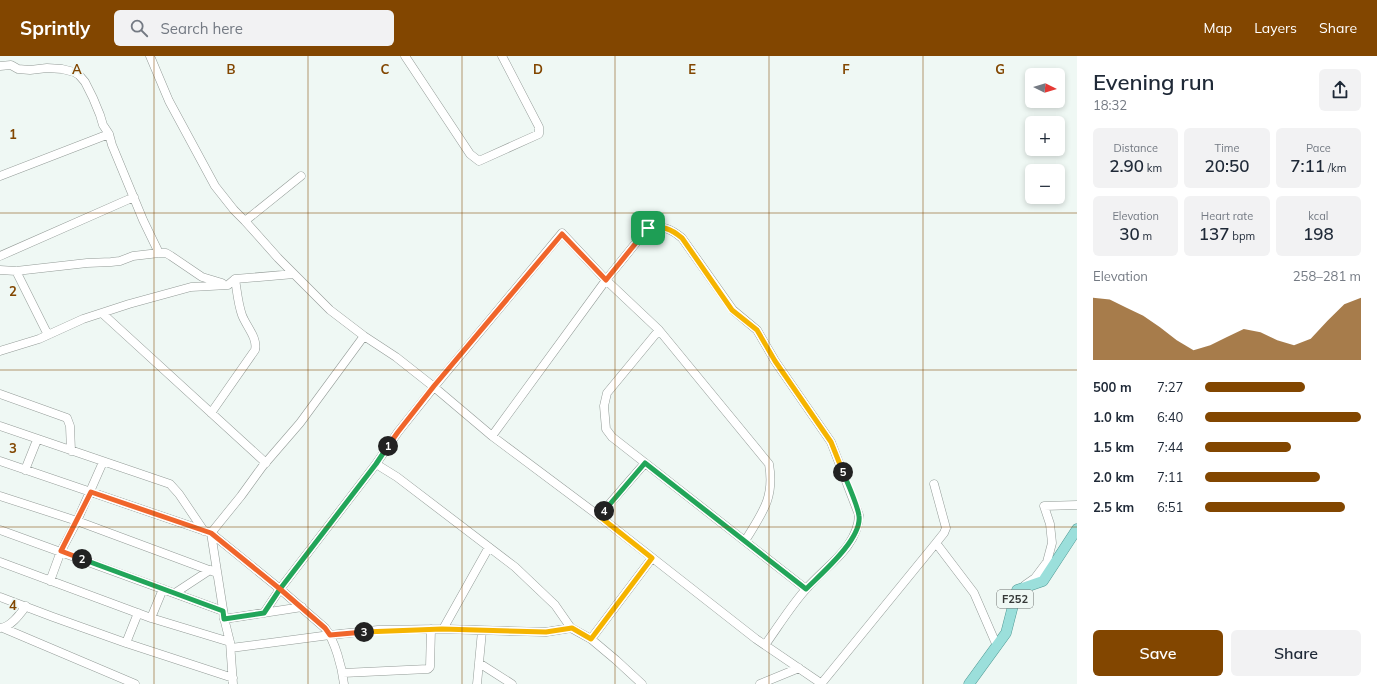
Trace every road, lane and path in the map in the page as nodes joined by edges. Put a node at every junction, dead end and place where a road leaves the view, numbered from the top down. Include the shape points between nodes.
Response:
1 (150, 56) edge
2 (405, 56) edge
3 (502, 56) edge
4 (0, 66) edge
5 (110, 134) junction
6 (0, 176) edge
7 (301, 176) dead end
8 (134, 197) junction
9 (245, 221) junction
10 (159, 253) junction
11 (0, 256) edge
12 (0, 270) edge
13 (16, 271) junction
14 (294, 274) junction
15 (236, 279) junction
16 (606, 280) junction
17 (228, 285) junction
18 (102, 314) junction
19 (659, 330) junction
20 (48, 335) junction
21 (364, 336) junction
22 (0, 351) edge
23 (434, 386) junction
24 (0, 394) edge
25 (211, 412) junction
26 (0, 426) edge
27 (492, 436) junction
28 (37, 440) junction
29 (71, 451) junction
30 (0, 462) edge
31 (103, 462) junction
32 (266, 463) junction
33 (645, 463) junction
34 (376, 464) junction
35 (25, 470) junction
36 (934, 484) dead end
37 (91, 492) junction
38 (0, 496) edge
39 (1077, 505) edge
40 (599, 516) junction
41 (77, 521) junction
42 (1077, 529) edge
43 (0, 530) edge
44 (208, 532) junction
45 (745, 541) junction
46 (936, 543) junction
47 (489, 548) junction
48 (61, 551) junction
49 (652, 558) junction
50 (0, 562) edge
51 (214, 572) junction
52 (50, 581) junction
53 (163, 589) junction
54 (280, 589) junction
55 (806, 589) junction
56 (1017, 590) junction
57 (175, 593) junction
58 (0, 597) edge
59 (26, 606) junction
60 (302, 608) junction
61 (138, 613) junction
62 (264, 613) junction
63 (224, 615) junction
64 (151, 618) junction
65 (2, 628) edge
66 (572, 628) junction
67 (442, 629) junction
68 (431, 630) junction
69 (482, 631) junction
70 (330, 635) junction
71 (591, 639) junction
72 (126, 643) junction
73 (231, 645) junction
74 (765, 645) junction
75 (997, 646) junction
76 (479, 663) junction
77 (799, 668) junction
78 (343, 673) junction
79 (233, 681) edge
80 (135, 684) edge
81 (344, 684) edge
82 (477, 684) edge
83 (512, 684) edge
84 (642, 684) edge
85 (760, 684) edge
86 (822, 684) edge
87 (969, 684) edge

1 - 9 street via 169,102 215,186
2 - 3 street via 470,154 479,161 539,134 538,127
4 - 5 street via 11,65 18,69 30,70 47,68 79,75 85,82 103,125
5 - 6 street
5 - 8 street via 112,145
7 - 9 street
8 - 10 street
8 - 11 street
9 - 14 street
10 - 13 street via 133,256 120,261
10 - 17 street via 166,253 202,277
12 - 13 street
13 - 20 street
14 - 15 street
14 - 21 street via 330,310
15 - 17 street
15 - 25 street via 241,314 254,338 256,350
16 - 19 street
16 - 23 street via 562,234
16 - 27 street
16 - 55 street via 648,228 660,226 673,230 682,238 732,310 757,330 775,361 831,442 859,515 859,524 844,551
17 - 18 street via 191,287
18 - 20 street
18 - 25 street
19 - 33 street via 607,393 604,406 606,428 612,437
19 - 45 street via 769,464 770,492 763,511
20 - 22 street
21 - 23 street
21 - 32 street via 300,423
23 - 27 street
23 - 34 street
24 - 29 street via 67,418 70,426
25 - 32 street
26 - 28 street
27 - 40 street
28 - 29 street
28 - 35 street
29 - 31 street
30 - 35 street
31 - 37 street
31 - 44 street via 170,484
32 - 44 street via 241,496
33 - 40 street
33 - 45 street
34 - 47 street via 397,477
34 - 54 street
35 - 37 street
36 - 46 street via 946,528
37 - 41 street
37 - 44 street
38 - 41 street
39 - 56 street via 1044,506 1050,524 1052,543 1047,562 1035,578
40 - 49 street
41 - 48 street
41 - 51 street
42 - 56 main road, F252 via 1043,581
43 - 48 street
44 - 51 street
44 - 54 street
45 - 55 street
46 - 75 street via 974,593
46 - 86 street
47 - 66 street via 515,567 555,605
47 - 67 street
48 - 52 street
48 - 53 street
49 - 71 street
49 - 74 street
50 - 52 street
51 - 57 street
51 - 63 street
52 - 61 street
53 - 57 street
53 - 64 street
54 - 60 street
54 - 62 street
55 - 74 street
56 - 75 main road, F252 via 1006,633
57 - 63 street
58 - 59 street
59 - 65 street via 11,623
59 - 72 street
60 - 62 street
60 - 70 street
61 - 64 street
61 - 72 street
62 - 63 street
63 - 73 street
64 - 73 street
65 - 80 street
66 - 69 street via 546,632
66 - 71 street
67 - 68 street
67 - 69 street
68 - 70 street via 378,630
68 - 78 street via 428,669
69 - 76 street
70 - 73 street
70 - 78 street
71 - 84 street
72 - 79 street
73 - 79 street
74 - 77 street
75 - 87 main road, F252
76 - 82 street
76 - 83 street
77 - 85 street
77 - 86 street
78 - 81 street

